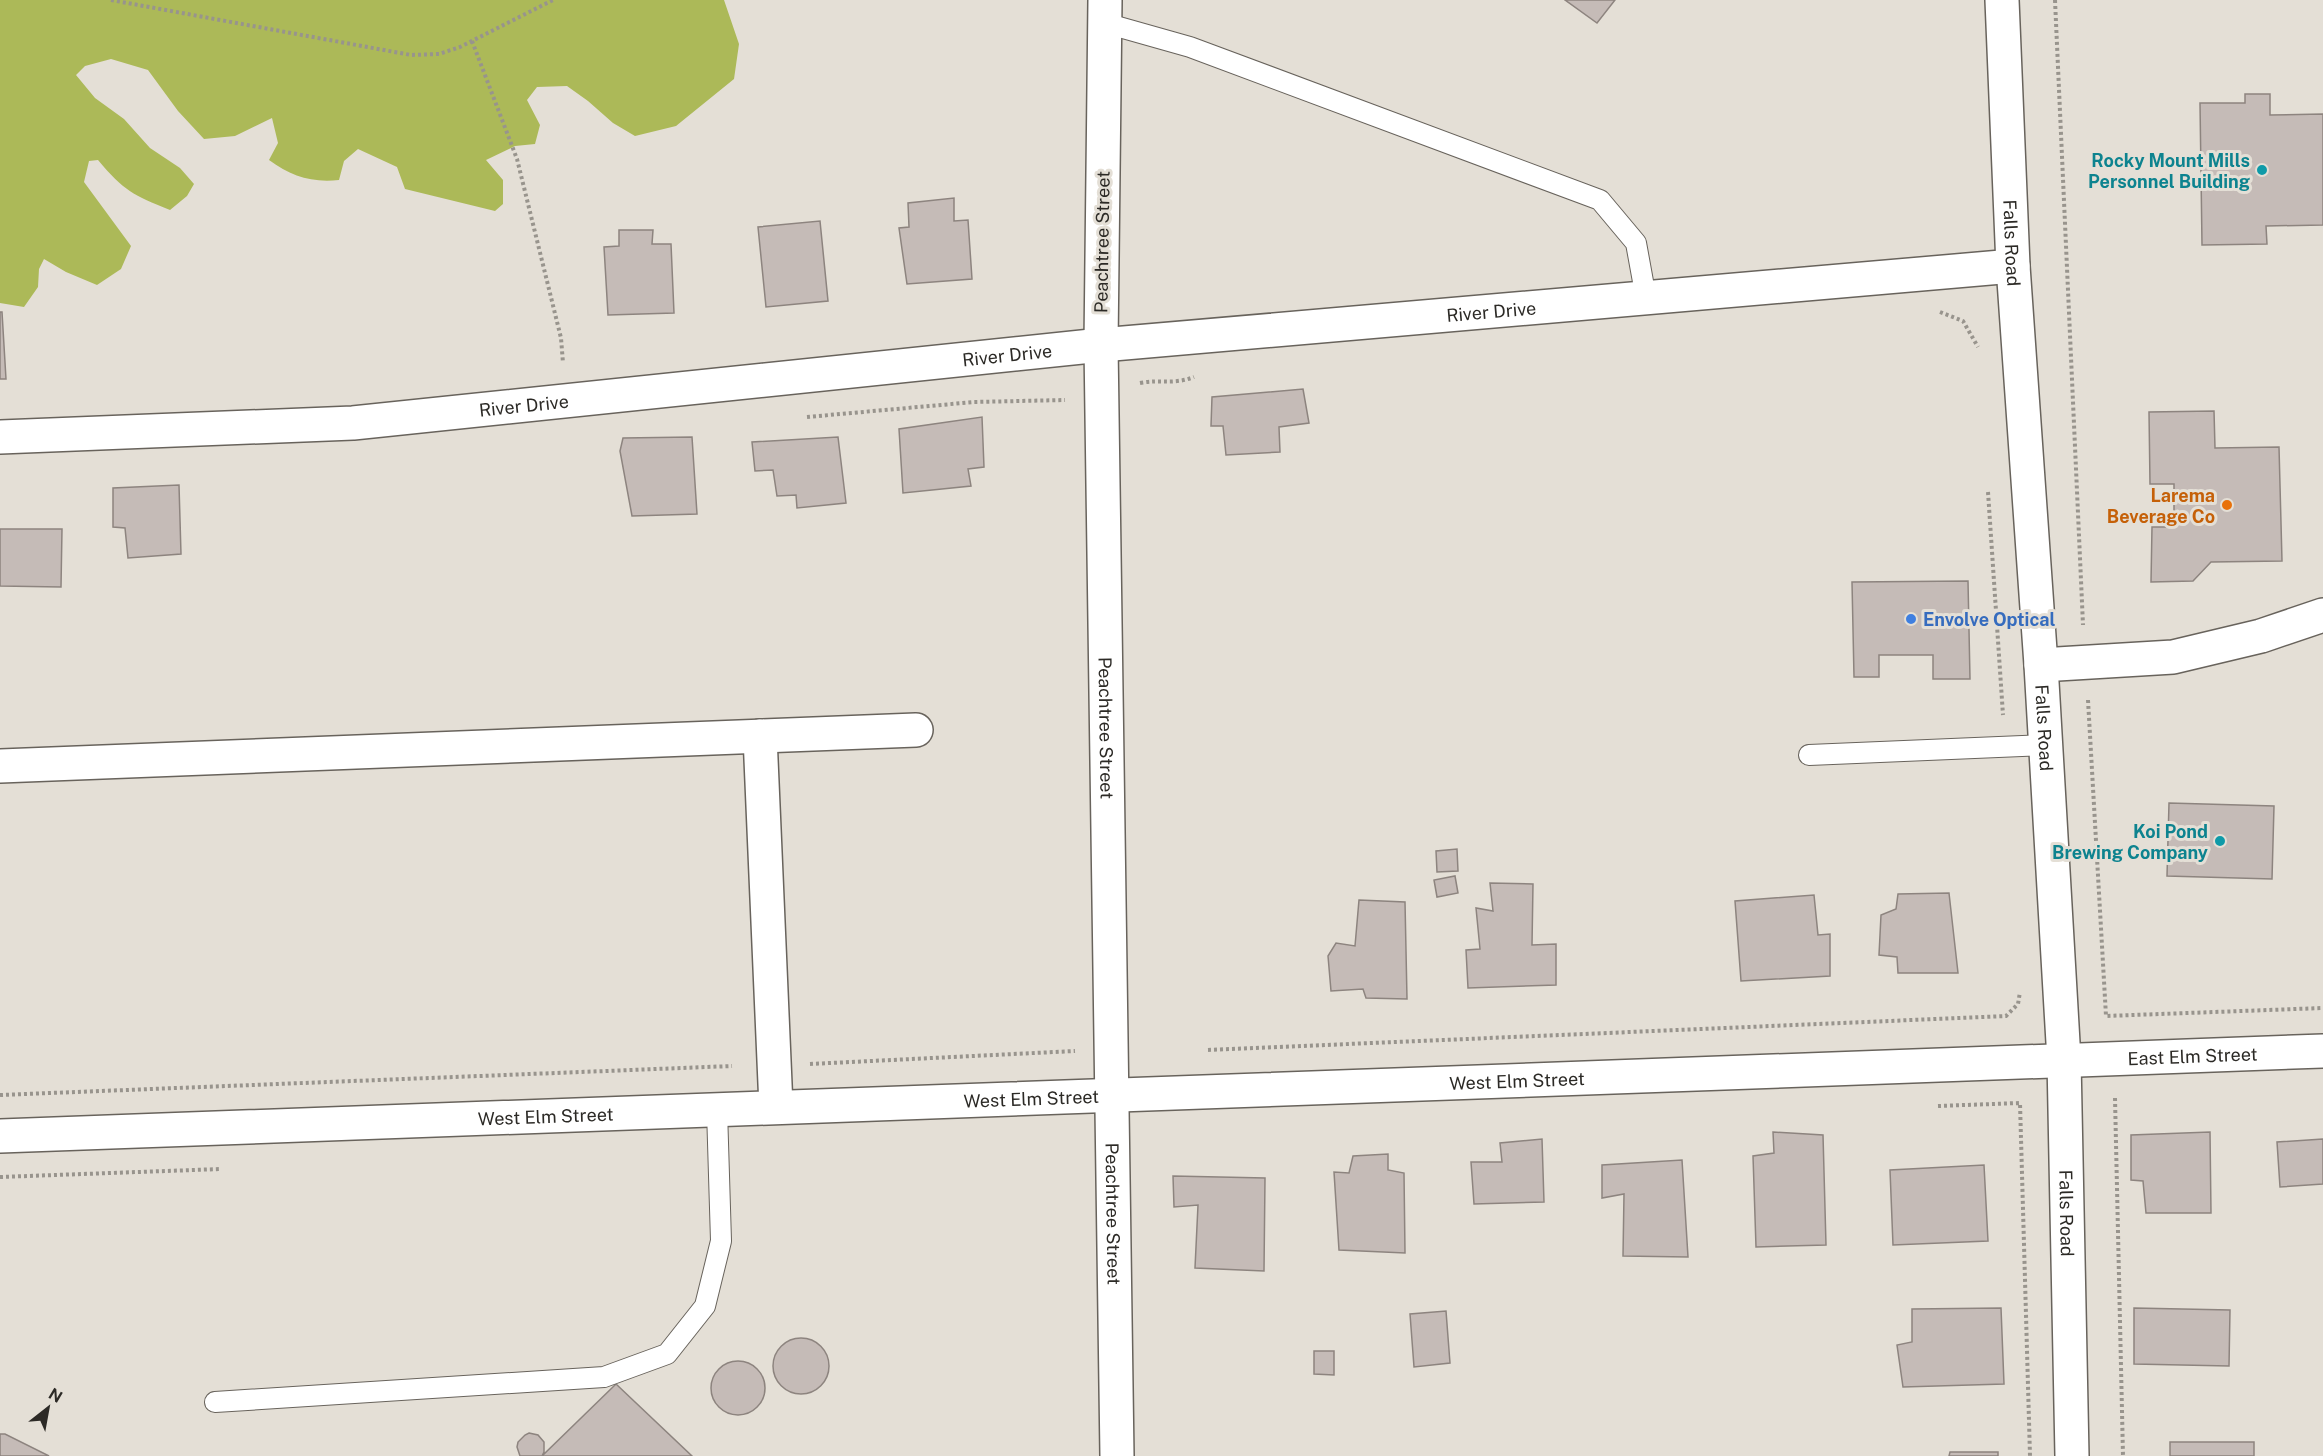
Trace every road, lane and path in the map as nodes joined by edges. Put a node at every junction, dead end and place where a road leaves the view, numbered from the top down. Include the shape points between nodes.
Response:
1 (111, 0) edge
2 (553, 0) edge
3 (2002, 0) edge
4 (2055, 0) edge
5 (1105, 11) edge
6 (472, 41) junction
7 (2013, 266) junction
8 (1646, 298) junction
9 (1930, 313) dead end
10 (1101, 345) junction
11 (1979, 357) dead end
12 (564, 374) dead end
13 (1197, 376) dead end
14 (1101, 390) junction
15 (1060, 401) dead end
16 (0, 437) edge
17 (1988, 487) dead end
18 (2323, 615) edge
19 (2084, 634) dead end
20 (2041, 665) junction
21 (2088, 699) dead end
22 (916, 730) dead end
23 (760, 736) junction
24 (2046, 746) junction
25 (2005, 747) junction
26 (1809, 755) dead end
27 (0, 766) edge
28 (2021, 987) dead end
29 (2323, 1008) edge
30 (1208, 1050) dead end
31 (1079, 1051) dead end
32 (2323, 1051) edge
33 (2064, 1060) junction
34 (801, 1065) dead end
35 (732, 1066) dead end
36 (0, 1095) edge
37 (1112, 1095) junction
38 (2126, 1097) dead end
39 (1937, 1106) dead end
40 (776, 1107) junction
41 (717, 1110) junction
42 (0, 1136) edge
43 (215, 1402) dead end
44 (1117, 1456) edge
45 (2030, 1456) edge
46 (2072, 1456) edge
47 (2123, 1456) edge

1 - 6 path via 411,55 439,54
2 - 6 path
3 - 7 street, Falls Road
4 - 19 path
5 - 8 lane via 1190,47 1600,200 1636,243
5 - 10 street, Peachtree Street
6 - 12 path via 517,159 561,338
7 - 8 street, River Drive
7 - 20 street, Falls Road
8 - 10 street, River Drive
9 - 11 path via 1942,312 1963,321 1978,345
10 - 14 street, Peachtree Street
10 - 16 street, River Drive via 353,423
13 - 14 path via 1179,383 1151,381
14 - 15 path
14 - 37 street, Peachtree Street
17 - 25 path
18 - 20 street via 2261,636 2173,657
20 - 24 street, Falls Road
21 - 29 path via 2106,1016
22 - 23 street
23 - 27 street
23 - 40 street
24 - 25 lane
24 - 33 street, Falls Road
25 - 26 lane
28 - 30 path via 2018,1004 2006,1016
31 - 34 path
32 - 33 street, East Elm Street
33 - 37 street, West Elm Street
33 - 46 street, Falls Road
35 - 36 path
37 - 40 street, West Elm Street
37 - 44 street, Peachtree Street
38 - 47 path via 2114,1098
39 - 45 path via 2020,1103
40 - 41 street, West Elm Street
41 - 42 street, West Elm Street
41 - 43 lane via 721,1241 705,1306 667,1354 604,1377

